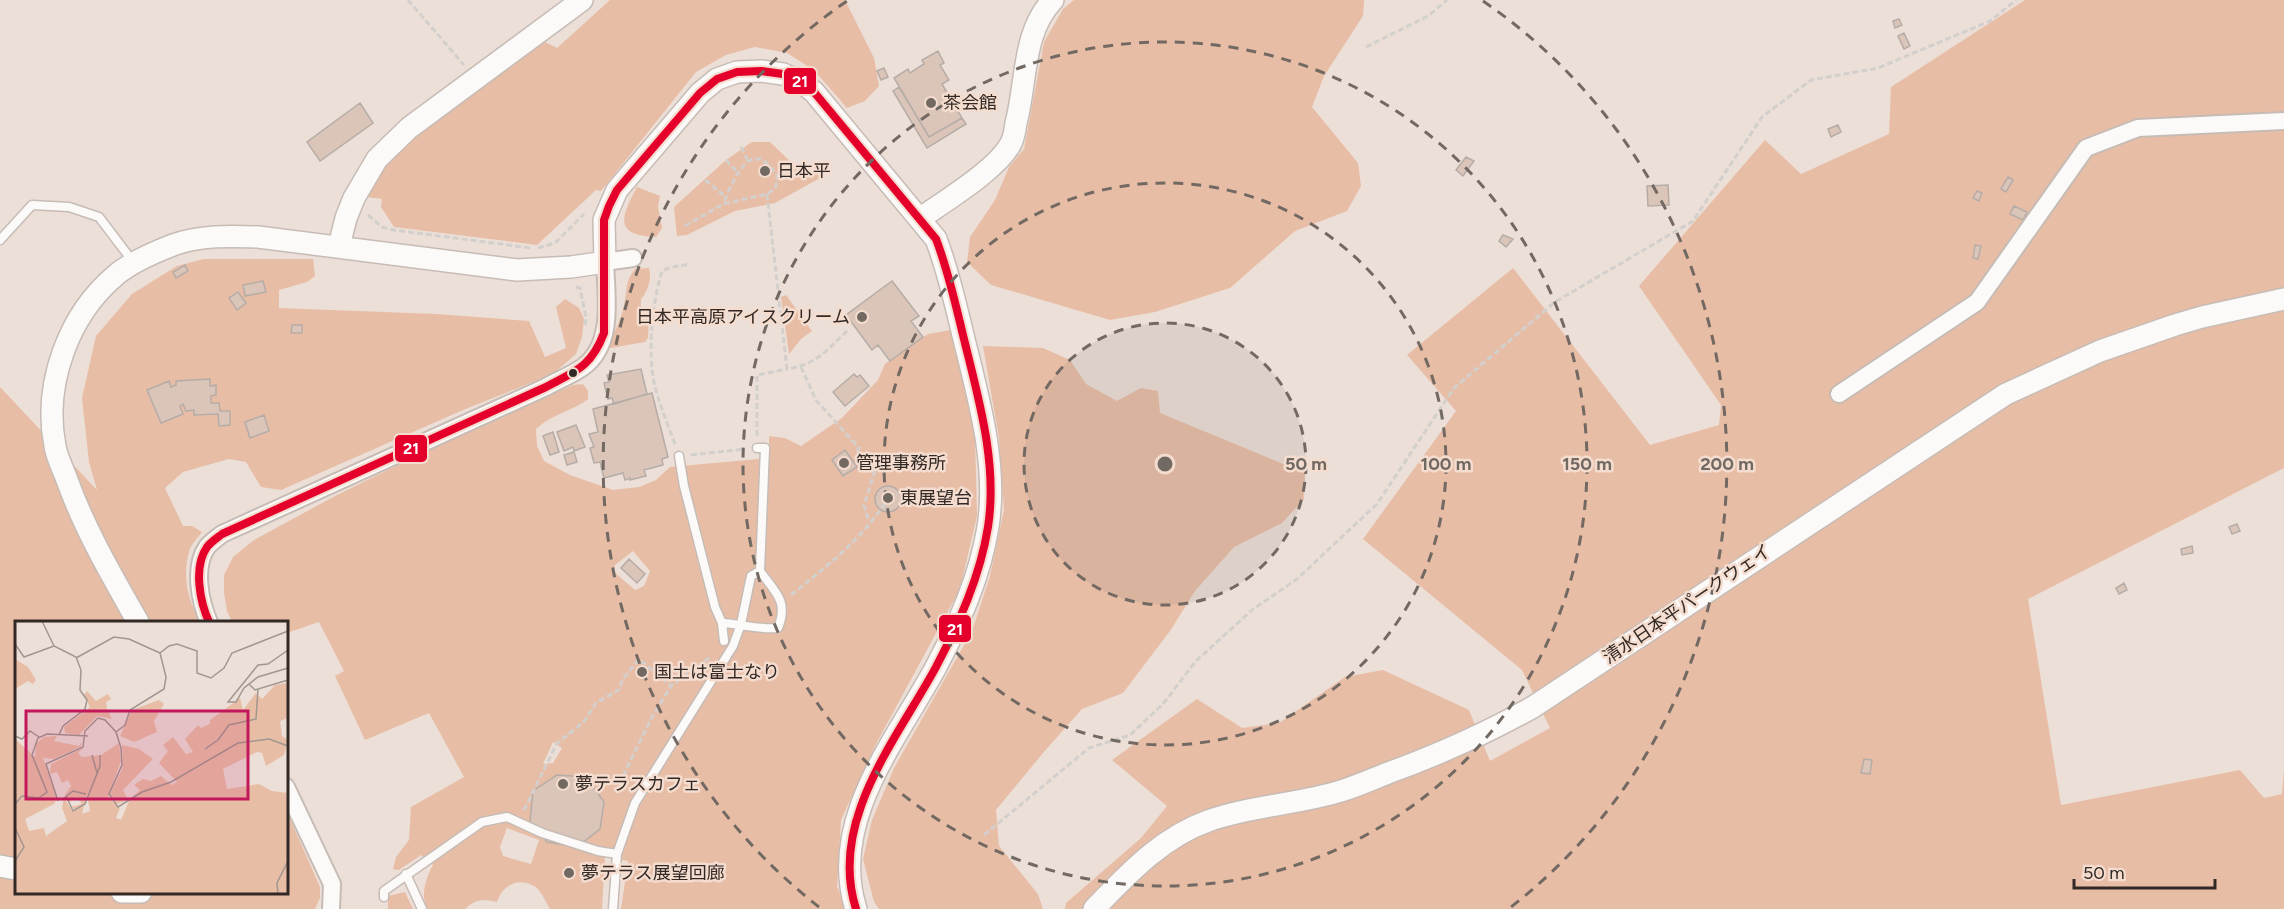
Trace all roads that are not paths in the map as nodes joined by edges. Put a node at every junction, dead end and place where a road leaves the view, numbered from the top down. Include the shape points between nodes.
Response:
1 (582, 0) edge
2 (1053, 0) edge
3 (2284, 122) edge
4 (921, 218) junction
5 (0, 240) edge
6 (339, 246) junction
7 (633, 258) dead end
8 (605, 262) junction
9 (134, 264) junction
10 (2284, 299) edge
11 (1839, 394) dead end
12 (757, 448) road end
13 (679, 456) road end
14 (760, 571) junction
15 (137, 621) edge
16 (209, 621) edge
17 (722, 623) junction
18 (741, 624) junction
19 (724, 640) road end
20 (288, 791) edge
21 (617, 854) junction
22 (0, 866) edge
23 (15, 869) edge
24 (406, 874) junction
25 (384, 897) dead end
26 (331, 909) edge
27 (422, 909) edge
28 (613, 909) edge
29 (856, 909) edge
30 (1094, 909) edge

1 - 6 street via 408,128 377,159 354,198
2 - 4 street via 1036,25 1028,50 1011,143 997,162
3 - 11 street via 2138,128 2086,148 1977,302
4 - 8 street via 814,92 783,74 737,72 717,79 700,93 617,190 604,220
4 - 29 street via 936,238 944,260 975,382 990,472 988,528 975,580 954,632 884,755 865,797 850,853
5 - 9 lane via 32,206 69,207 99,217
6 - 8 street via 517,270
6 - 9 street via 216,236 174,244
7 - 8 street
8 - 16 street via 604,333 585,366 222,534 207,548 200,569 200,591
9 - 15 street via 117,274 94,297 73,330 55,375 51,408 55,448 77,508
10 - 30 street, 清水日本平パークウェイ via 2175,325 2100,351 2006,394 1533,707 1447,752 1341,791 1209,820 1187,830 1137,865
12 - 14 lane via 765,448
13 - 17 lane via 712,597
14 - 18 lane via 751,576
14 - 18 lane via 782,601 783,615 778,628 765,630
17 - 18 lane
17 - 19 lane
18 - 21 lane via 733,646 635,803
20 - 26 street via 332,884
21 - 24 lane via 542,833 507,817 482,822
21 - 28 lane
22 - 23 street
24 - 25 lane via 384,891
24 - 27 lane

